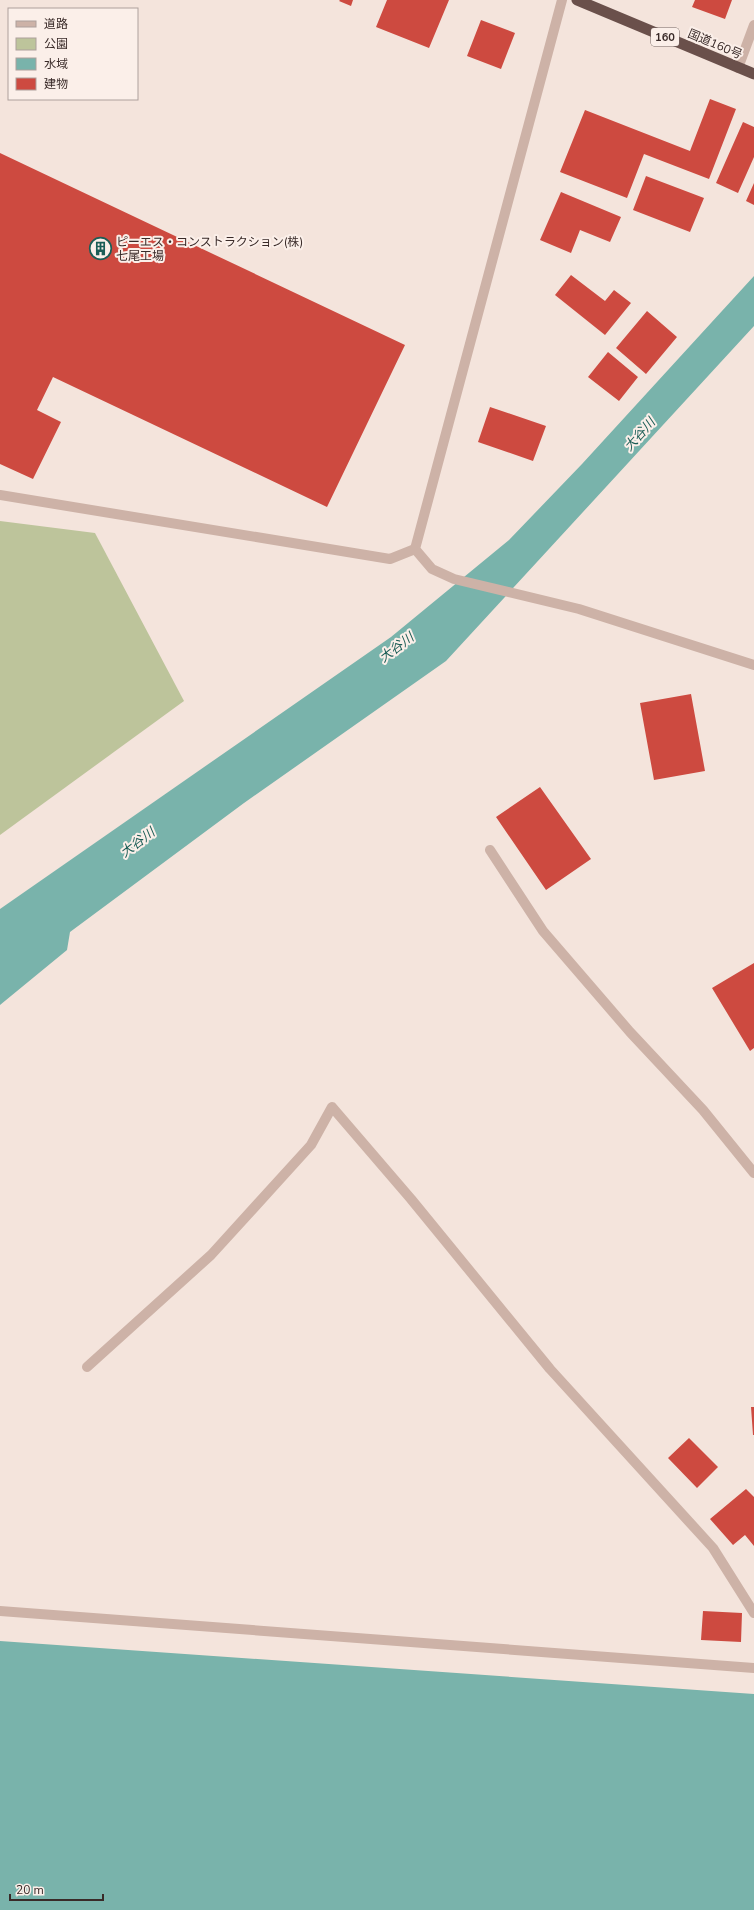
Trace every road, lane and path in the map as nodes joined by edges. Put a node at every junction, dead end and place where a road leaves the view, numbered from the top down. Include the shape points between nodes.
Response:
1 (562, 0) edge
2 (577, 0) edge
3 (754, 25) edge
4 (738, 68) junction
5 (754, 74) edge
6 (0, 495) edge
7 (415, 549) junction
8 (754, 665) edge
9 (490, 850) dead end
10 (754, 1173) edge
11 (87, 1368) dead end
12 (0, 1611) edge
13 (754, 1613) edge
14 (754, 1668) edge

1 - 7 street
2 - 4 highway, 国道160号 / 160
3 - 4 street
4 - 5 highway, 国道160号 / 160
6 - 7 street via 390,560
7 - 8 street via 432,570 454,579 579,608
9 - 10 street via 543,932 630,1032 703,1110
11 - 13 street via 211,1255 311,1144 332,1107 550,1369 713,1548
12 - 14 street

